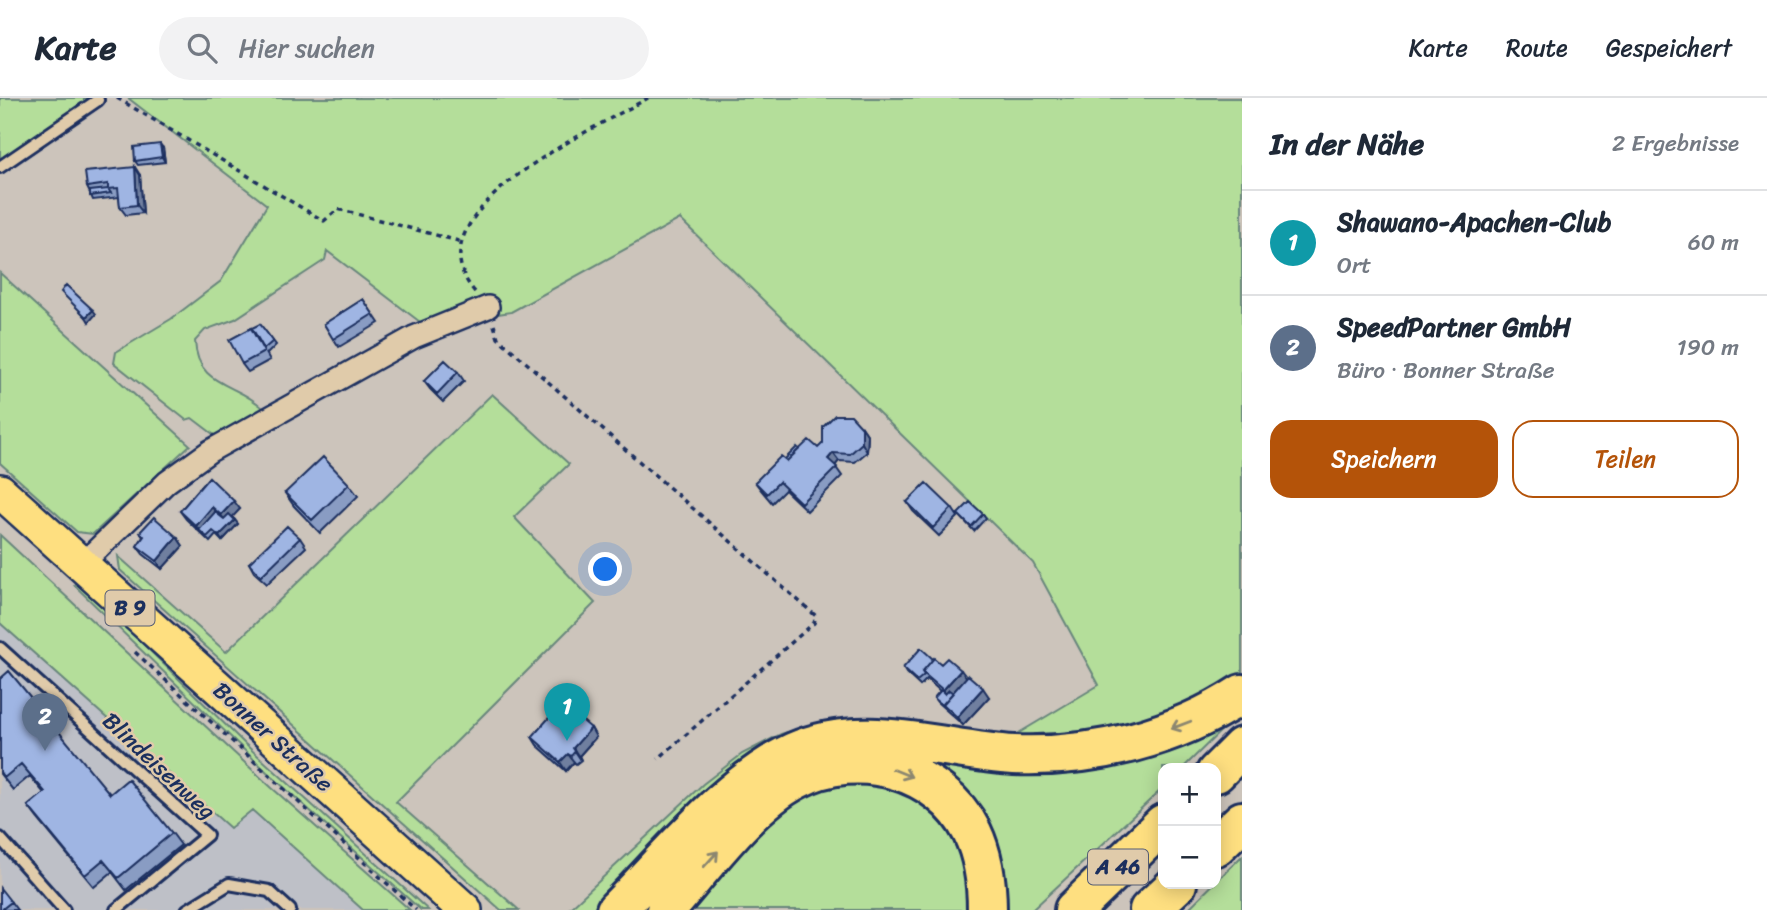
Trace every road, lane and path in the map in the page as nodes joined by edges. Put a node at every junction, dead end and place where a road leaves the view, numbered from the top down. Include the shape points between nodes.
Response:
1 (117, 98) edge
2 (132, 98) edge
3 (648, 98) edge
4 (98, 100) dead end
5 (126, 100) junction
6 (0, 167) edge
7 (462, 242) junction
8 (488, 307) junction
9 (0, 491) edge
10 (82, 564) junction
11 (0, 648) edge
12 (133, 649) dead end
13 (1242, 694) edge
14 (1242, 747) edge
15 (657, 759) dead end
16 (1221, 768) edge
17 (1242, 821) edge
18 (1161, 826) edge
19 (0, 838) edge
20 (1221, 841) edge
21 (1172, 889) edge
22 (64, 910) edge
23 (116, 910) edge
24 (187, 910) edge
25 (290, 910) edge
26 (416, 910) edge
27 (465, 910) edge
28 (616, 910) edge
29 (666, 910) edge
30 (987, 910) edge
31 (1074, 910) edge
32 (1149, 910) edge

1 - 5 path
2 - 5 path
3 - 7 path via 498,188 477,212
4 - 6 lane
5 - 7 path via 324,220 338,209
7 - 8 path via 459,266
8 - 10 street via 414,337 210,451 167,482
8 - 15 path via 498,338 816,617
9 - 10 main road, Bonner Straße / B 9
10 - 27 main road, Bonner Straße / B 9
11 - 23 lane, Blindeisenweg via 207,835
12 - 26 path
13 -> 28 highway via 1189,723 1096,751 1013,755 854,738 794,752 764,769 723,803
14 - 16 highway
17 - 20 highway
18 - 31 highway, A 46
19 - 22 lane
21 - 32 highway, A 46
24 - 25 lane via 229,884 269,891
29 -> 30 highway via 771,796 822,768 855,763 907,773 954,807 982,858

